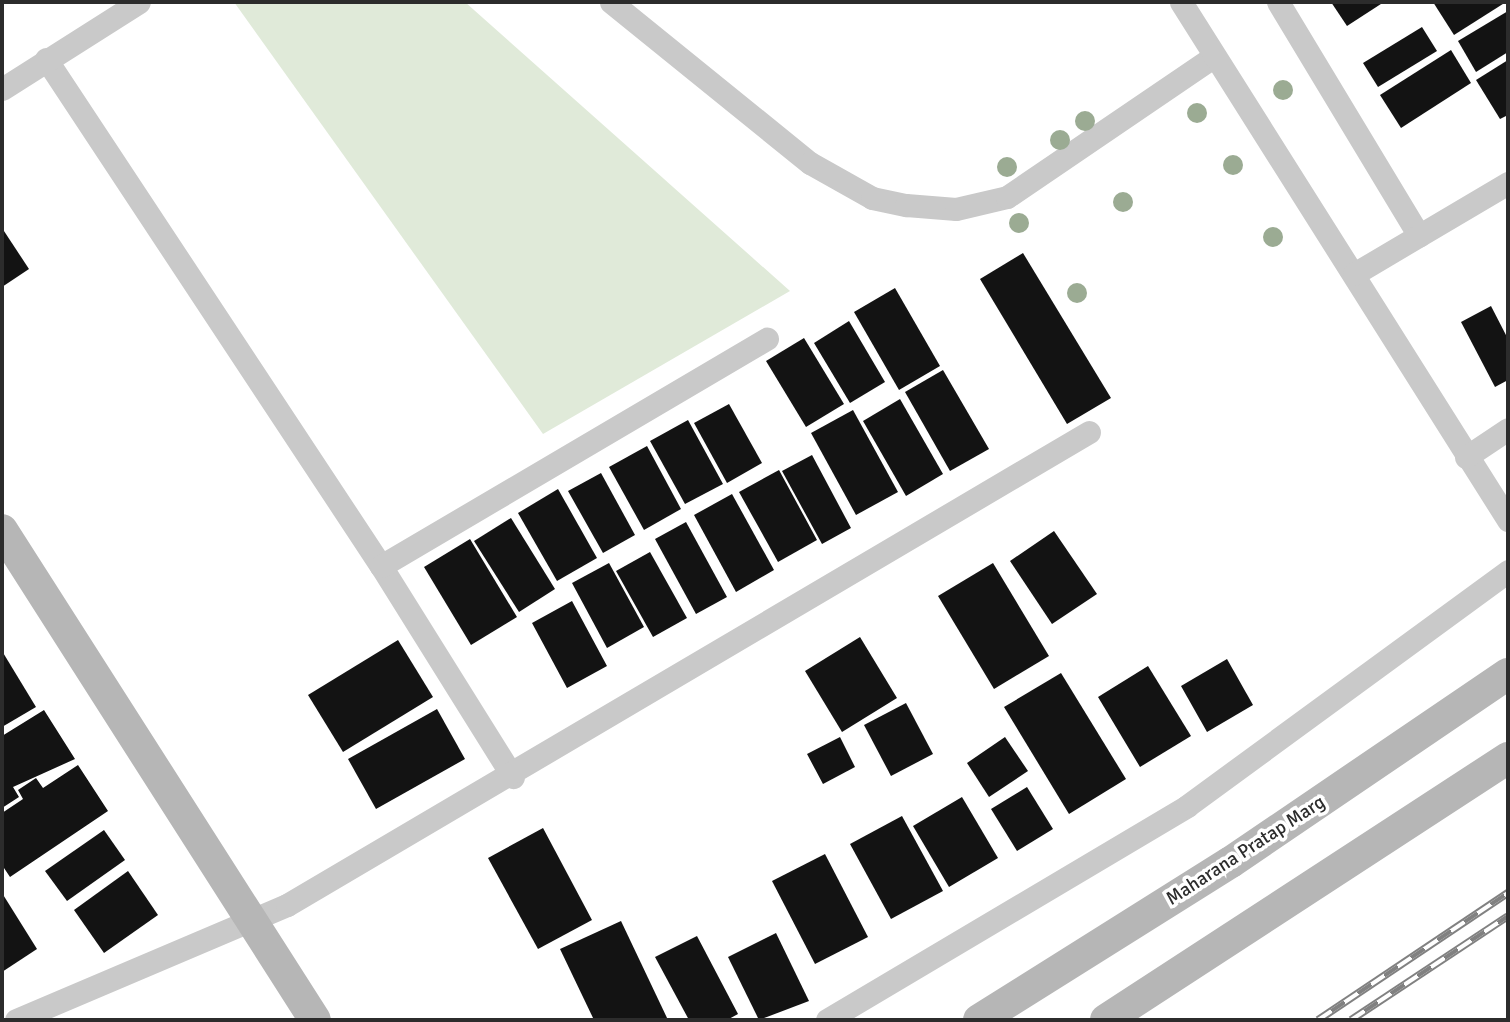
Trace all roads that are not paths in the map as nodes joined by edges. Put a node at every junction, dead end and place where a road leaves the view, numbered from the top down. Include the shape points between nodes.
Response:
1 (139, 2) edge
2 (611, 2) edge
3 (1181, 2) edge
4 (1278, 2) edge
5 (1213, 57) junction
6 (46, 59) junction
7 (2, 89) edge
8 (1508, 183) edge
9 (1419, 236) junction
10 (1354, 274) junction
11 (767, 339) dead end
12 (1508, 429) edge
13 (1089, 432) dead end
14 (1466, 457) junction
15 (1508, 520) edge
16 (2, 530) edge
17 (381, 566) junction
18 (1508, 571) edge
19 (1508, 674) edge
20 (1508, 758) edge
21 (513, 777) junction
22 (251, 920) junction
23 (16, 1020) edge
24 (315, 1020) edge
25 (827, 1020) edge
26 (979, 1020) edge
27 (1106, 1020) edge

1 - 6 street
2 - 5 street via 810,163 872,198 906,205 956,209 1007,197
3 - 5 street
4 - 9 street
5 - 10 street
6 - 7 street
6 - 17 street
8 - 9 street
9 - 10 street
10 - 14 street
11 - 17 street
12 - 14 street
13 - 21 street
14 - 15 street
16 - 22 main road
17 - 21 street
18 - 25 street via 1187,806
19 - 26 main road, Maharana Pratap Marg via 1231,862
20 - 27 main road
21 - 22 street
22 - 23 street
22 - 24 main road

